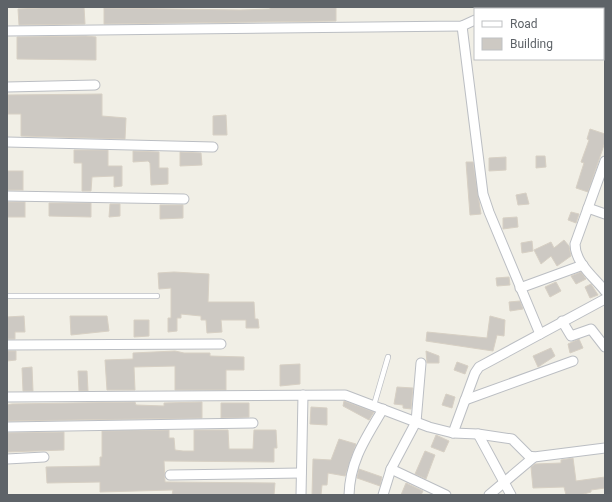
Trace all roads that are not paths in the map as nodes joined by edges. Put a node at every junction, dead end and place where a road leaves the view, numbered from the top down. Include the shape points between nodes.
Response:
1 (474, 20) edge
2 (462, 26) junction
3 (7, 31) edge
4 (95, 85) dead end
5 (7, 87) edge
6 (7, 142) edge
7 (213, 147) dead end
8 (604, 165) edge
9 (7, 196) edge
10 (184, 198) dead end
11 (588, 208) junction
12 (605, 214) edge
13 (583, 265) junction
14 (520, 288) junction
15 (605, 291) edge
16 (7, 296) edge
17 (157, 296) dead end
18 (605, 299) edge
19 (562, 321) junction
20 (540, 334) junction
21 (222, 344) dead end
22 (7, 345) edge
23 (605, 347) edge
24 (388, 357) dead end
25 (573, 362) dead end
26 (421, 363) dead end
27 (303, 395) junction
28 (7, 397) edge
29 (465, 400) junction
30 (379, 407) junction
31 (416, 422) junction
32 (253, 423) dead end
33 (7, 427) edge
34 (453, 433) junction
35 (478, 434) junction
36 (605, 448) edge
37 (44, 457) dead end
38 (534, 457) junction
39 (7, 458) edge
40 (392, 468) junction
41 (301, 473) junction
42 (170, 475) dead end
43 (504, 482) junction
44 (301, 495) edge
45 (349, 495) edge
46 (384, 495) edge
47 (446, 495) edge
48 (489, 495) edge
49 (511, 495) edge

1 - 2 street
2 - 3 street
2 - 14 street via 483,194
4 - 5 street
6 - 7 street
8 - 11 street
9 - 10 street
11 - 12 street
11 - 13 street via 575,244 578,259
13 - 14 street
13 - 15 street
14 - 20 street
16 - 17 lane
18 - 19 street
19 - 20 street
19 - 23 street via 570,336 592,329
20 - 29 street via 479,367 474,373
21 - 22 street
24 - 30 lane
25 - 29 street
26 - 31 street
27 - 28 street
27 - 30 street via 345,395
27 - 41 street
29 - 34 street
30 - 31 street
30 - 45 street via 359,449 352,471
31 - 34 street
31 - 40 street
32 - 33 street
34 - 35 street
35 - 38 street via 512,438 529,456
35 - 43 street
36 - 38 street
37 - 39 street
38 - 43 street
40 - 46 street
40 - 47 street
41 - 42 street
41 - 44 street
43 - 48 street
43 - 49 street

